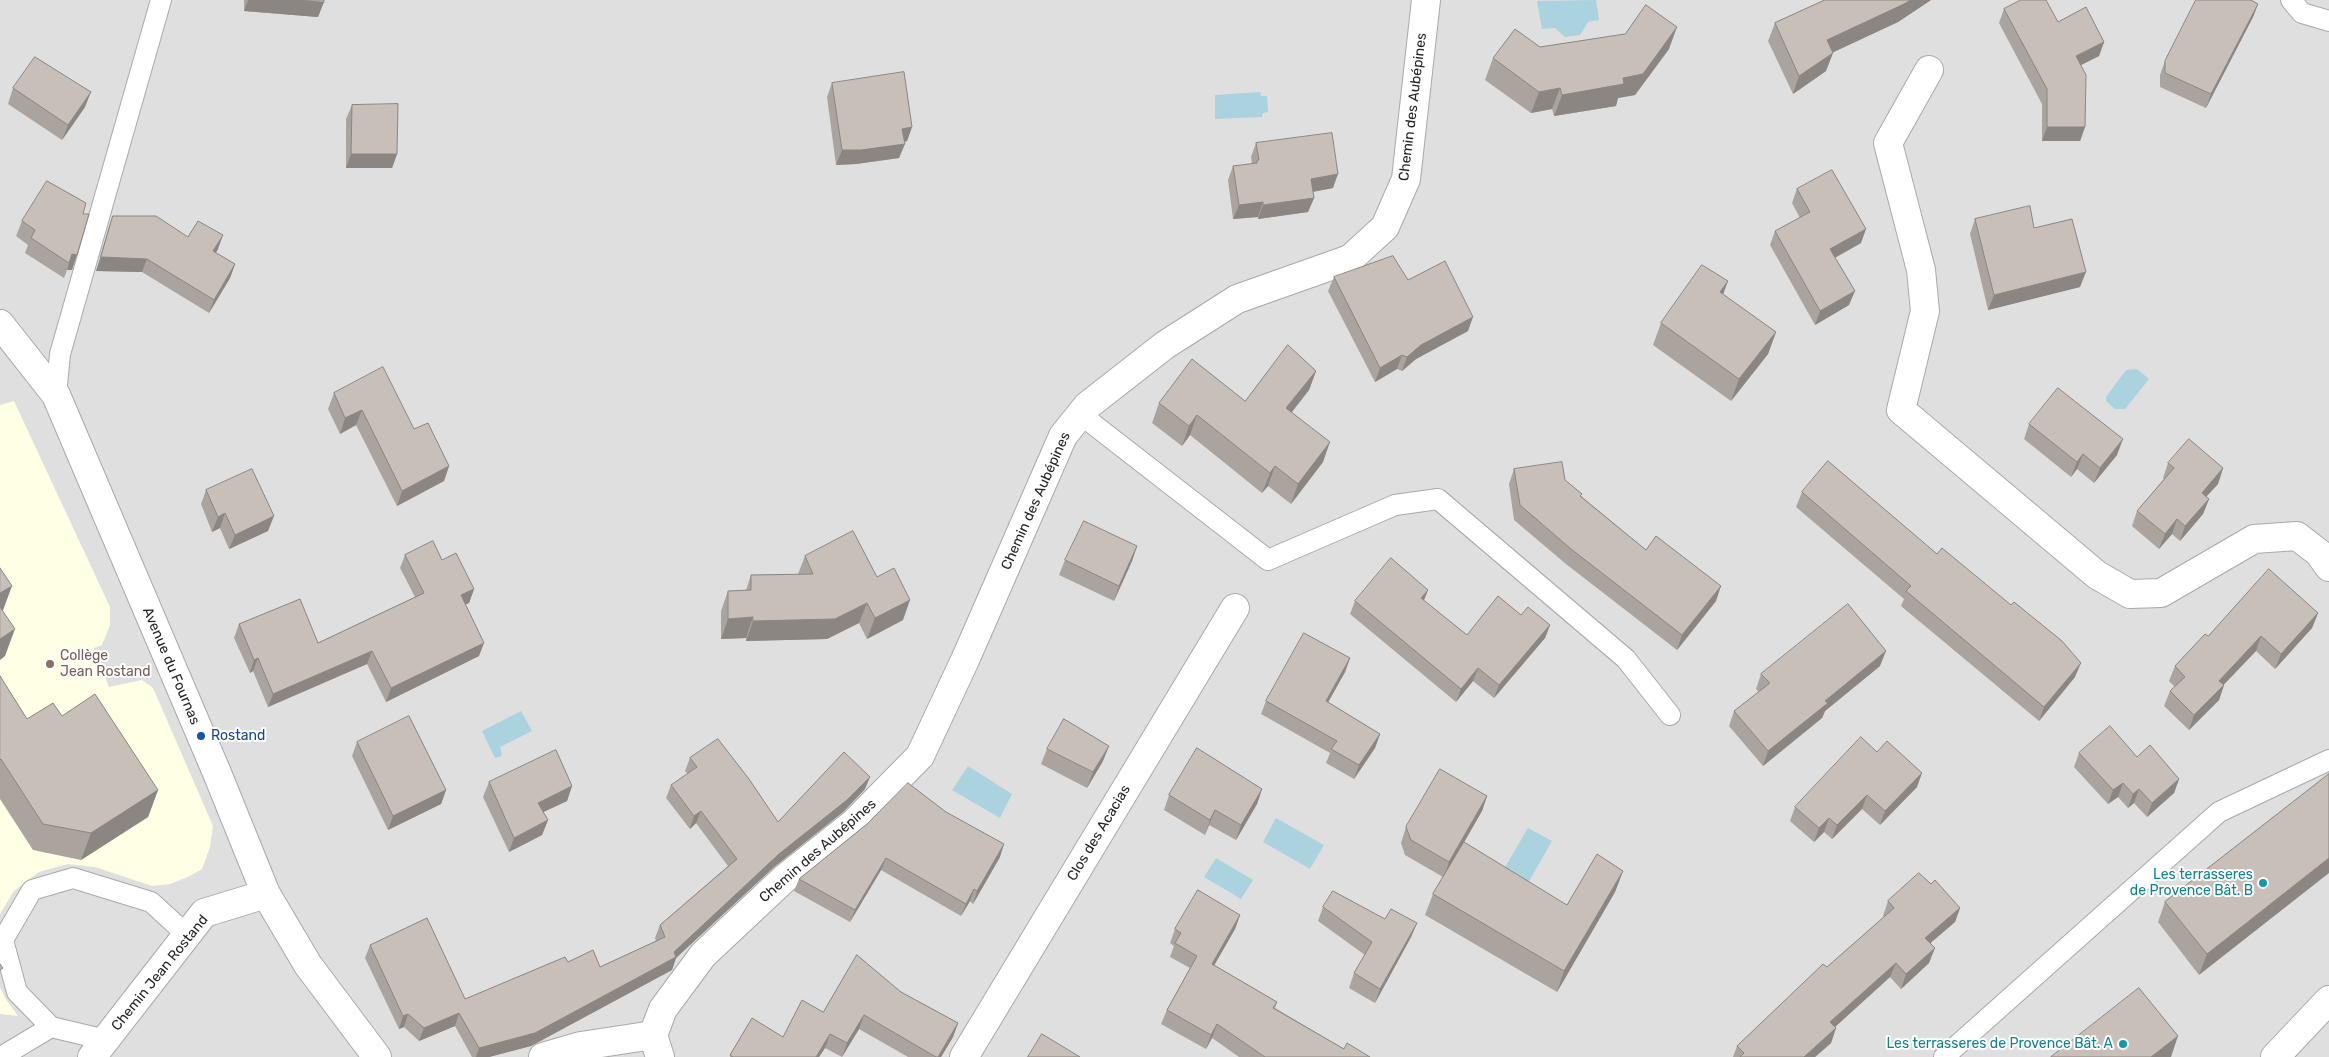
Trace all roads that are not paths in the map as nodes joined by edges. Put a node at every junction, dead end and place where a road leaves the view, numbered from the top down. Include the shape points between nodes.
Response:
1 (161, 0) edge
2 (1426, 0) edge
3 (2290, 0) edge
4 (2329, 21) edge
5 (1930, 70) dead end
6 (0, 324) edge
7 (56, 395) junction
8 (1080, 414) junction
9 (2329, 567) edge
10 (1235, 608) dead end
11 (1670, 715) dead end
12 (2329, 760) edge
13 (266, 894) junction
14 (187, 935) junction
15 (2329, 1000) edge
16 (52, 1028) junction
17 (656, 1046) edge
18 (99, 1048) edge
19 (1, 1057) edge
20 (378, 1057) edge
21 (543, 1057) edge
22 (964, 1057) edge
23 (1944, 1057) edge
24 (2275, 1057) edge

1 - 7 lane via 60,354
2 - 8 street, Chemin des Aubépines via 1406,180 1385,227 1350,259 1237,299 1165,345
3 - 4 lane via 2302,12
5 - 9 street via 1888,144 1921,270 1925,311 1901,410 2097,575 2130,594 2161,593 2254,539 2297,536 2319,553
6 - 7 street, Avenue du Fournas
7 - 13 street, Avenue du Fournas
8 - 11 lane via 1268,560 1395,505 1438,499 1626,659
8 - 17 street, Chemin des Aubépines via 1063,436 920,756 853,824 785,878 703,955 663,1009
10 - 22 street, Clos des Acacias
12 - 23 lane via 2219,812
13 - 14 street, Chemin Jean Rostand via 204,913
13 - 20 street, Avenue du Fournas via 308,965
14 - 16 lane via 151,902 73,878 32,890 3,940 17,992
14 - 18 street, Chemin Jean Rostand
15 - 24 street
16 - 18 lane
16 - 19 lane
17 - 21 street via 581,1046

